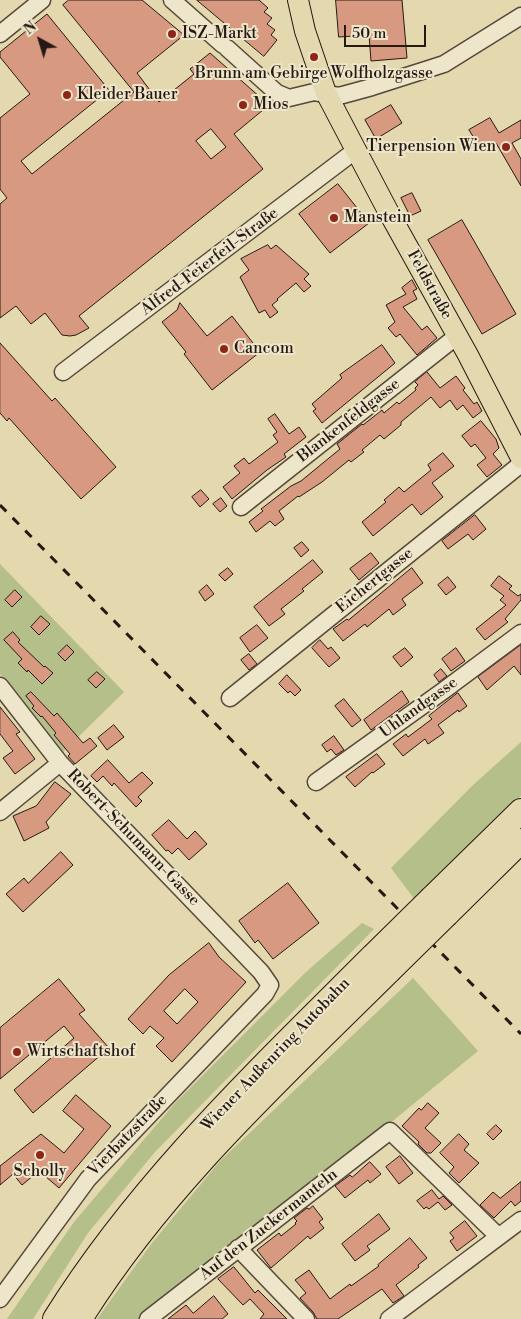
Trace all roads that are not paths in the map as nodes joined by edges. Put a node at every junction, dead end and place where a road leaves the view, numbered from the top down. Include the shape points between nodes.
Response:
1 (42, 0) edge
2 (172, 0) edge
3 (298, 0) edge
4 (521, 16) edge
5 (0, 34) edge
6 (326, 93) junction
7 (356, 150) junction
8 (457, 336) junction
9 (63, 372) dead end
10 (521, 458) edge
11 (521, 464) edge
12 (241, 507) dead end
13 (521, 633) edge
14 (0, 686) edge
15 (230, 698) dead end
16 (60, 763) junction
17 (316, 782) dead end
18 (521, 811) edge
19 (0, 812) edge
20 (521, 841) edge
21 (440, 906) junction
22 (381, 963) junction
23 (270, 985) joint
24 (521, 1220) edge
25 (498, 1236) junction
26 (238, 1248) junction
27 (0, 1299) edge
28 (55, 1319) edge
29 (80, 1319) edge
30 (148, 1319) edge
31 (306, 1319) edge
32 (390, 1319) edge

1 - 5 street
2 - 6 street via 277,93 289,98 314,92
3 - 6 main road, Feldstraße
4 - 6 street via 444,64 339,96
6 - 7 main road, Feldstraße
7 - 8 main road, Feldstraße
7 - 9 street, Alfred-Feierfeil-Straße
8 - 10 main road, Feldstraße
8 - 12 street, Blankenfeldgasse
11 - 15 street, Eichertgasse
13 - 17 street, Uhlandgasse
14 - 16 street, Robert-Schumann-Gasse
16 - 19 street
16 - 23 street, Robert-Schumann-Gasse
18 - 21 highway, Wiener Außenring Autobahn
20 - 21 highway, Wiener Außenring Autobahn
21 - 22 highway, Wiener Außenring Autobahn, bridge
22 - 28 highway, Wiener Außenring Autobahn via 243,1086 178,1156 101,1250
22 - 29 highway, Wiener Außenring Autobahn via 136,1238
23 - 27 street, Vierbatzstraße via 265,994 88,1179
24 - 25 street
25 - 26 street, Auf den Zuckermanteln via 390,1131
25 - 32 street
26 - 30 street, Auf den Zuckermanteln
26 - 31 street

